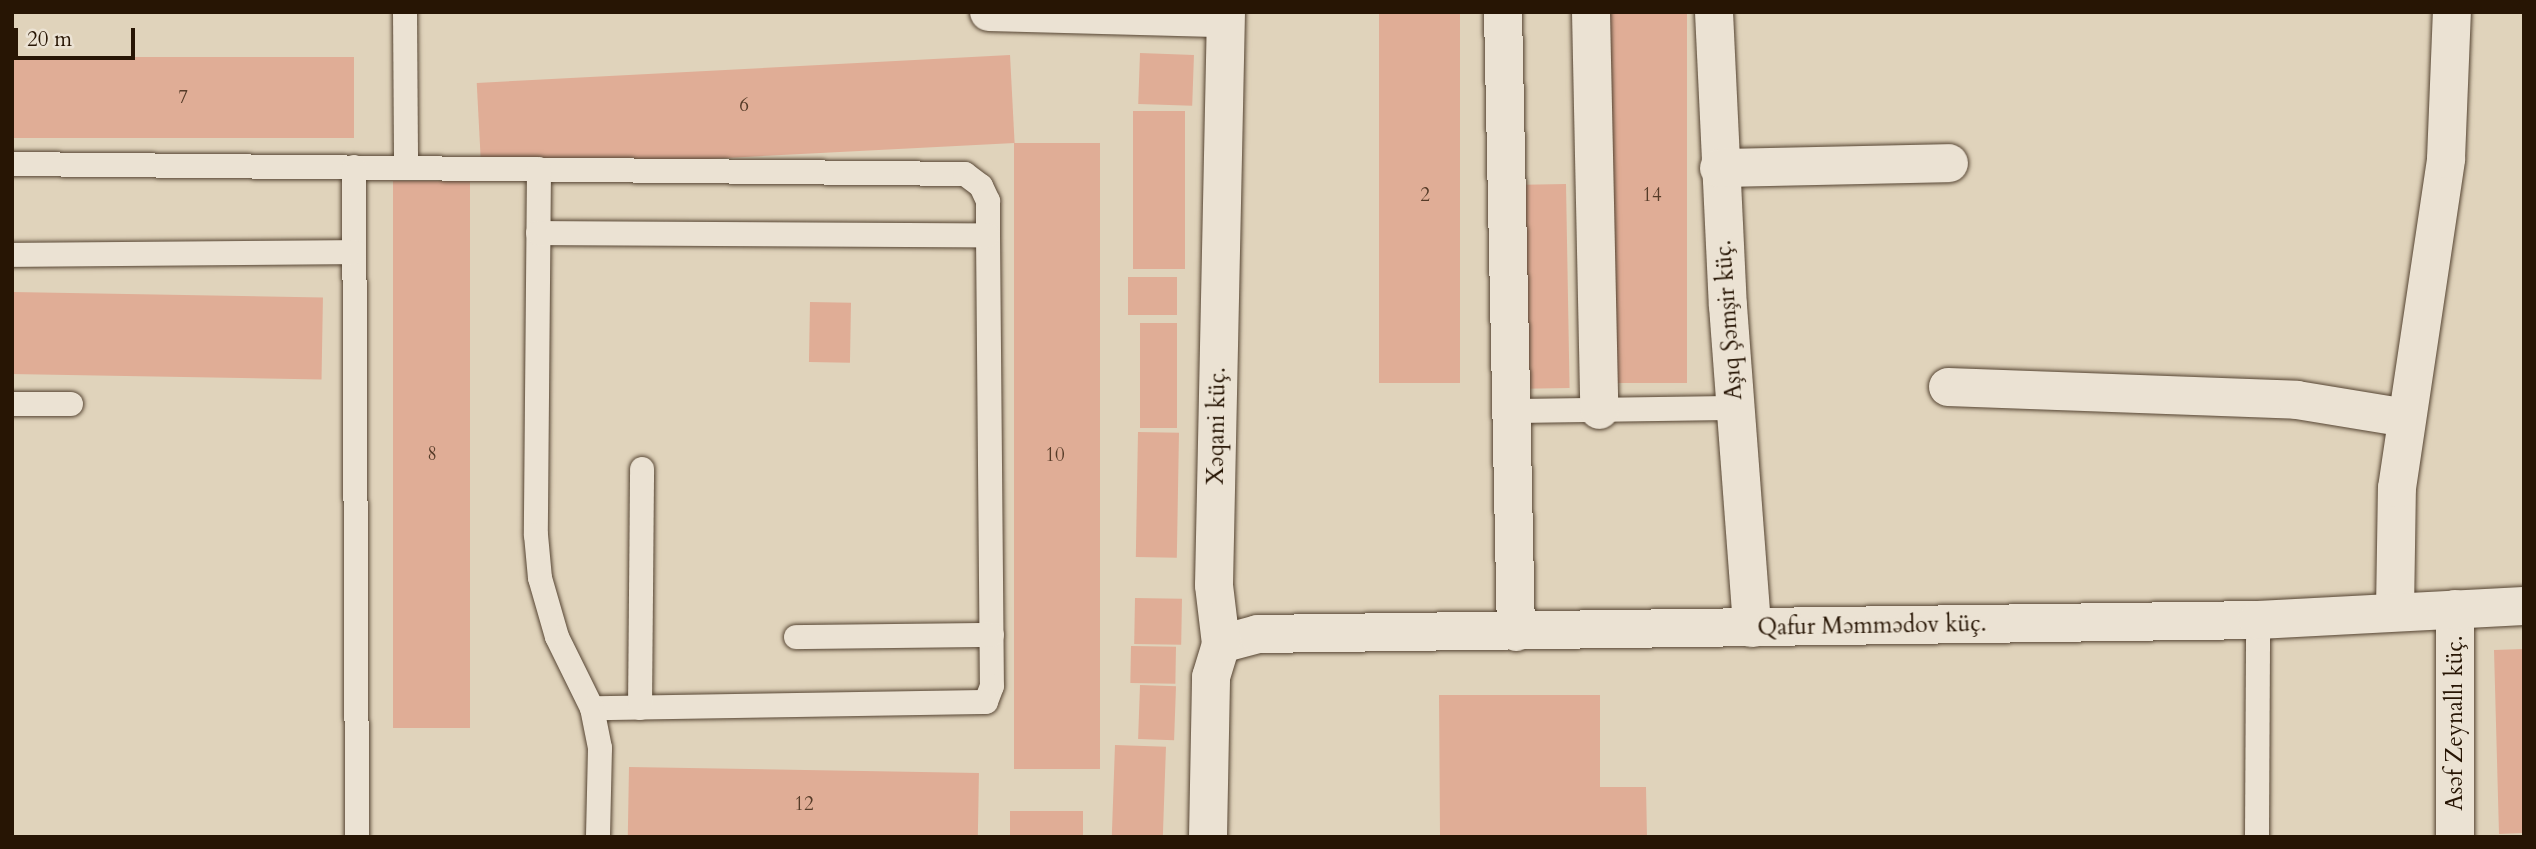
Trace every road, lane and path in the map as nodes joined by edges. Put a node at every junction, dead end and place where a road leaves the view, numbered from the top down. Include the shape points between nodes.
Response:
1 (405, 12) edge
2 (989, 12) edge
3 (1503, 12) edge
4 (1591, 12) edge
5 (1714, 12) edge
6 (2452, 12) edge
7 (1226, 15) edge
8 (1949, 163) dead end
9 (12, 164) edge
10 (354, 167) junction
11 (406, 167) junction
12 (1719, 168) junction
13 (539, 169) junction
14 (538, 233) junction
15 (988, 235) junction
16 (354, 252) junction
17 (12, 255) edge
18 (1948, 387) dead end
19 (12, 404) edge
20 (71, 404) dead end
21 (1735, 408) junction
22 (1598, 410) junction
23 (1511, 411) junction
24 (2407, 418) junction
25 (642, 469) dead end
26 (2524, 606) edge
27 (2455, 609) junction
28 (2395, 611) junction
29 (2258, 620) junction
30 (1752, 628) junction
31 (1516, 632) junction
32 (992, 635) junction
33 (796, 637) dead end
34 (1221, 644) junction
35 (592, 708) junction
36 (640, 708) junction
37 (357, 837) edge
38 (598, 837) edge
39 (1208, 837) edge
40 (2257, 837) edge
41 (2455, 837) edge

1 - 11 lane
2 - 7 street
3 - 23 street
4 - 22 street
5 - 12 street, Aşıq Şəmşir küç.
6 - 24 street via 2446,159
7 - 34 street, Xəqani küç. via 1214,585
8 - 12 street
9 - 10 lane
10 - 11 lane
10 - 16 lane
11 - 13 lane
12 - 21 street, Aşıq Şəmşir küç.
13 - 14 lane
13 - 15 lane via 965,174 981,186 988,201
14 - 15 lane
14 - 35 lane via 540,578 557,638
15 - 32 lane
16 - 17 lane
16 - 37 lane
18 - 24 street via 2297,400
19 - 20 lane
21 - 22 lane
21 - 30 street, Aşıq Şəmşir küç.
22 - 23 lane
23 - 31 street
24 - 28 street via 2397,488
25 - 36 lane
26 - 27 street, Qafur Məmmədov küç.
27 - 28 street, Qafur Məmmədov küç.
27 - 41 street, Asəf Zeynallı küç.
28 - 29 street, Qafur Məmmədov küç.
29 - 30 street, Qafur Məmmədov küç.
29 - 40 lane
30 - 31 street, Qafur Məmmədov küç.
31 - 34 street, Qafur Məmmədov küç. via 1258,634
32 - 33 lane
32 - 36 lane via 992,686 986,702
34 - 39 street, Xəqani küç. via 1211,677
35 - 36 lane
35 - 38 lane via 600,748

